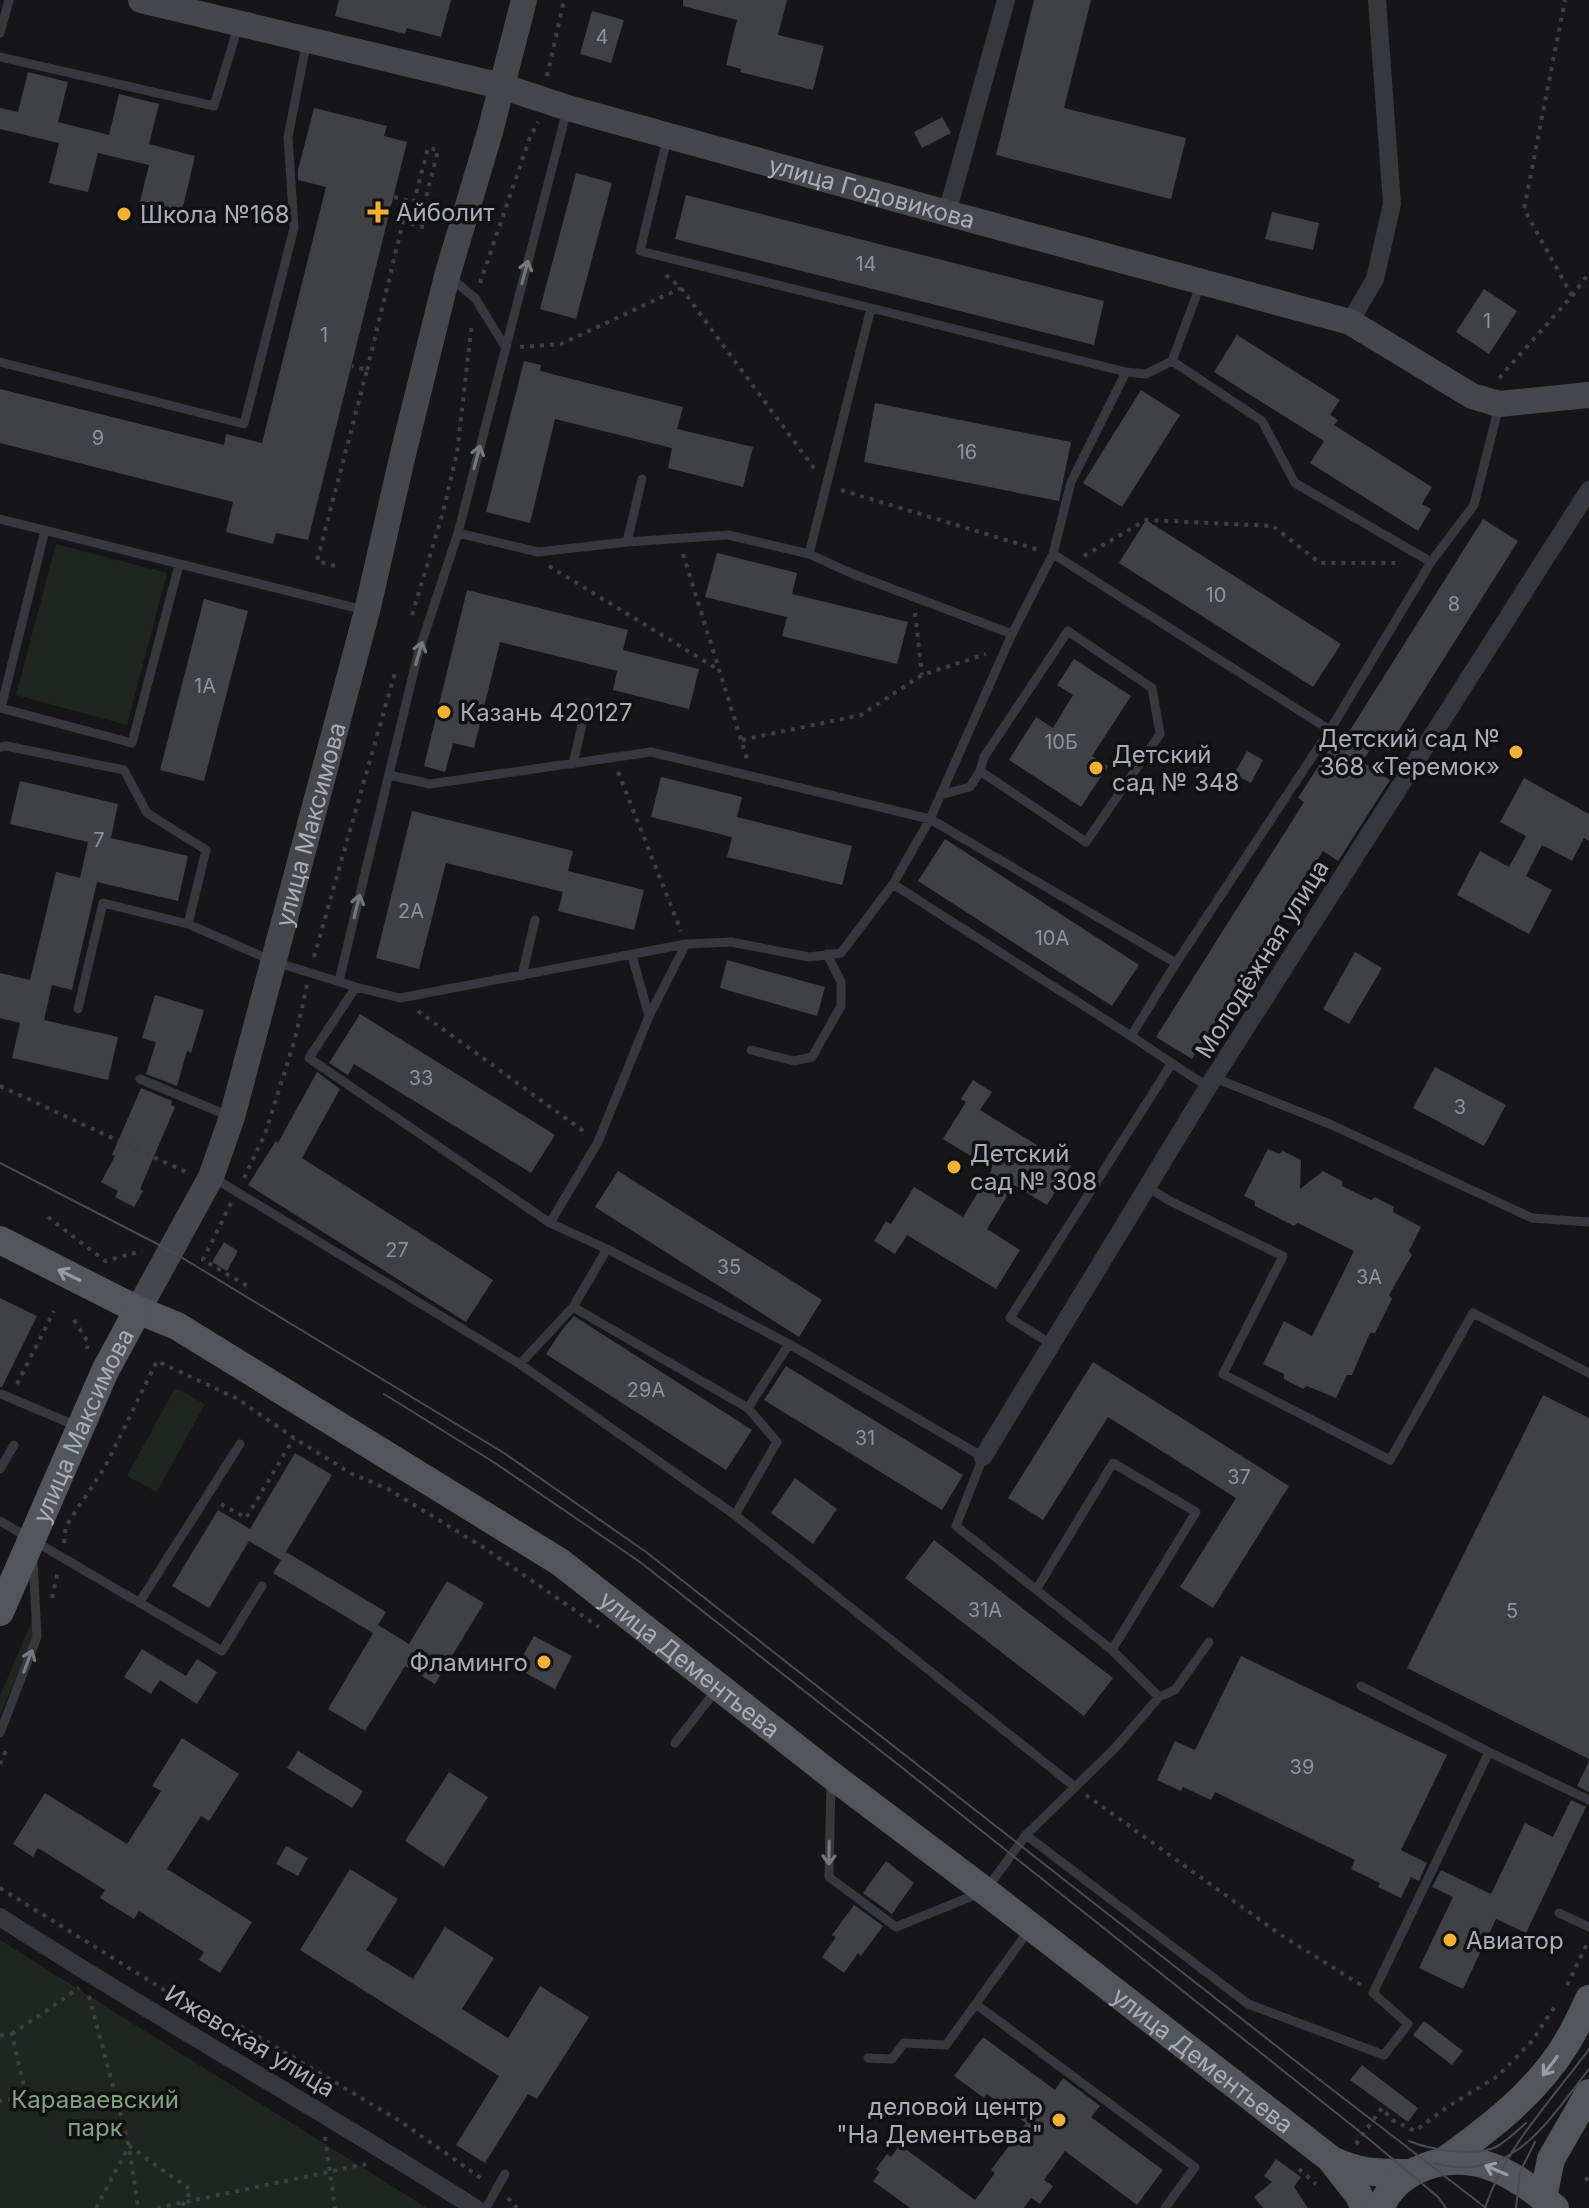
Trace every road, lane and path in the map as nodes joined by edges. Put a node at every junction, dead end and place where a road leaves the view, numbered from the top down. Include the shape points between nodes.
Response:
1 (9, 0) edge
2 (141, 0) edge
3 (524, 0) edge
4 (564, 0) edge
5 (1006, 0) edge
6 (1377, 0) edge
7 (1565, 0) edge
8 (239, 23) junction
9 (0, 33) edge
10 (307, 40) junction
11 (0, 57) edge
12 (501, 86) junction
13 (558, 104) junction
14 (667, 135) junction
15 (394, 197) dead end
16 (947, 213) junction
17 (640, 251) junction
18 (1589, 273) edge
19 (447, 276) junction
20 (1201, 282) junction
21 (681, 288) junction
22 (1572, 296) junction
23 (475, 298) junction
24 (871, 308) junction
25 (1350, 322) junction
26 (506, 348) junction
27 (1172, 361) junction
28 (0, 362) edge
29 (352, 366) dead end
30 (367, 370) junction
31 (1126, 372) junction
32 (1589, 395) edge
33 (1491, 401) junction
34 (642, 479) dead end
35 (827, 485) junction
36 (1589, 490) edge
37 (0, 519) edge
38 (45, 530) junction
39 (458, 533) junction
40 (678, 539) junction
41 (627, 542) junction
42 (538, 552) junction
43 (809, 554) junction
44 (1053, 554) junction
45 (1431, 562) junction
46 (1069, 564) junction
47 (179, 565) junction
48 (335, 566) dead end
49 (913, 597) junction
50 (367, 611) junction
51 (411, 620) dead end
52 (1012, 634) junction
53 (1006, 648) junction
54 (397, 665) dead end
55 (721, 671) junction
56 (922, 675) junction
57 (587, 703) dead end
58 (1330, 730) junction
59 (742, 740) junction
60 (0, 747) edge
61 (613, 758) junction
62 (573, 764) junction
63 (980, 771) junction
64 (389, 775) junction
65 (752, 777) junction
66 (940, 795) junction
67 (930, 819) junction
68 (893, 884) junction
69 (535, 920) dead end
70 (188, 924) junction
71 (686, 944) junction
72 (827, 954) junction
73 (632, 956) junction
74 (275, 962) junction
75 (1176, 963) junction
76 (310, 973) junction
77 (522, 976) junction
78 (339, 981) junction
79 (356, 987) junction
80 (400, 998) junction
81 (78, 1009) dead end
82 (649, 1016) junction
83 (1131, 1036) junction
84 (751, 1050) dead end
85 (1172, 1063) junction
86 (140, 1079) dead end
87 (1212, 1082) junction
88 (0, 1086) edge
89 (232, 1117) junction
90 (598, 1142) junction
91 (202, 1176) junction
92 (1147, 1187) junction
93 (236, 1193) junction
94 (48, 1217) dead end
95 (1589, 1222) edge
96 (550, 1223) junction
97 (0, 1240) edge
98 (607, 1249) junction
99 (105, 1261) dead end
100 (249, 1287) dead end
101 (573, 1307) junction
102 (138, 1310) junction
103 (54, 1311) dead end
104 (789, 1344) junction
105 (1051, 1344) junction
106 (157, 1361) dead end
107 (520, 1364) junction
108 (1589, 1373) edge
109 (6, 1396) edge
110 (748, 1408) junction
111 (80, 1428) junction
112 (294, 1438) junction
113 (240, 1444) dead end
114 (14, 1445) dead end
115 (983, 1457) junction
116 (0, 1469) edge
117 (207, 1496) junction
118 (735, 1515) junction
119 (0, 1521) edge
120 (32, 1540) junction
121 (262, 1586) dead end
122 (1036, 1590) junction
123 (139, 1603) junction
124 (0, 1612) edge
125 (610, 1635) dead end
126 (1209, 1642) dead end
127 (1112, 1650) junction
128 (720, 1686) junction
129 (1361, 1686) dead end
130 (1159, 1697) junction
131 (0, 1733) edge
132 (675, 1743) dead end
133 (1489, 1752) junction
134 (831, 1775) junction
135 (1075, 1787) junction
136 (1589, 1800) edge
137 (1026, 1835) junction
138 (0, 1888) edge
139 (985, 1891) junction
140 (1559, 1913) dead end
141 (0, 1917) edge
142 (1031, 1927) junction
143 (1589, 1927) edge
144 (1589, 1940) edge
145 (1373, 1993) junction
146 (1589, 1999) edge
147 (977, 2005) junction
148 (12, 2034) junction
149 (0, 2036) edge
150 (868, 2058) dead end
151 (1589, 2093) edge
152 (0, 2101) edge
153 (321, 2111) junction
154 (129, 2146) junction
155 (1340, 2150) junction
156 (396, 2158) junction
157 (1444, 2161) junction
158 (1296, 2166) dead end
159 (330, 2172) junction
160 (1410, 2173) junction
161 (505, 2174) dead end
162 (1315, 2183) dead end
163 (497, 2189) junction
164 (185, 2202) junction
165 (1549, 2203) edge
166 (96, 2208) edge
167 (138, 2208) edge
168 (157, 2208) edge
169 (181, 2208) edge
170 (335, 2208) edge
171 (475, 2208) edge
172 (486, 2208) edge
173 (517, 2208) edge
174 (1165, 2208) edge
175 (1365, 2208) edge
176 (1380, 2208) edge

1 - 9 lane
2 - 8 street, улица Годовикова
3 - 12 street, улица Максимова
4 - 13 path via 547,70
5 - 16 street
6 - 25 street via 1392,204 1375,279
7 - 22 path via 1524,209
8 - 10 street, улица Годовикова
8 - 11 lane via 214,106
10 - 12 street, улица Годовикова
10 - 28 lane via 288,137 294,228 244,424
12 - 13 street, улица Годовикова
12 - 19 street, улица Максимова
13 - 14 street, улица Годовикова
13 - 23 path via 529,140
26 -> 13 lane
14 - 16 street, улица Годовикова
14 - 17 lane
15 - 30 path via 414,202 428,148 438,150 420,221 428,225 403,222
16 - 20 street, улица Годовикова
17 - 21 path
17 - 24 lane
18 - 22 path
19 - 23 lane
19 - 50 street, улица Максимова
20 - 25 street, улица Годовикова
20 - 27 lane
21 - 26 path via 561,344
21 - 35 path
22 - 33 path
23 - 26 lane
23 - 51 path via 457,453
24 - 31 lane
24 - 35 lane
25 - 33 street, улица Годовикова via 1472,396
39 -> 26 lane
27 - 31 lane via 1146,374
27 - 45 lane via 1262,421 1295,483
29 - 30 path
30 - 48 path via 317,561
31 - 44 lane via 1071,482
32 - 33 street
33 - 45 lane via 1474,505
34 - 41 lane
35 - 43 lane
35 - 44 path
36 - 87 street, Молодёжная улица
37 - 38 lane
38 - 47 lane
38 - 47 lane via 1,708 132,743
39 - 42 lane
64 -> 39 lane via 418,654
40 - 41 lane
40 - 43 lane via 728,535
40 - 55 path
41 - 42 lane
42 - 55 path via 551,569
43 - 49 lane
44 - 46 lane
44 - 52 lane
45 - 46 path via 1320,563 1273,526 1146,520
45 - 58 lane
46 - 58 lane
47 - 50 lane
49 - 52 lane
49 - 56 path
50 - 74 street, улица Максимова
52 - 53 lane
53 - 56 path
53 - 66 lane
54 - 76 path
55 - 59 path
56 - 59 path via 861,715
57 - 62 lane
58 - 75 lane
59 - 65 path
60 - 70 lane via 124,770 147,813 206,850
61 - 62 lane
61 - 65 lane via 651,752
61 - 71 path
62 - 64 lane via 430,784
63 - 63 lane via 984,757 1068,631 1152,688 1160,734 1086,842
63 - 66 lane via 970,787
78 -> 64 lane
65 - 67 lane
66 - 67 lane
67 - 68 lane
67 - 75 lane
68 - 72 lane via 841,953
68 - 83 lane
69 - 77 lane
70 - 74 lane
70 - 81 lane via 103,903
71 - 72 lane via 731,942 809,957
71 - 73 lane
71 - 82 lane
72 - 84 lane via 841,982 841,1006 812,1057 794,1061
73 - 77 lane
73 - 82 lane
74 - 76 lane
74 - 89 street, улица Максимова
75 - 83 lane
76 - 78 lane
76 - 93 path via 265,1134
77 - 80 lane
78 - 79 lane
79 - 80 lane
79 - 96 lane via 309,1058
80 - 90 path
82 - 90 lane
83 - 85 lane
85 - 87 lane
85 - 105 lane via 1010,1318
86 - 89 lane
87 - 92 street, Молодёжная улица
87 - 95 lane via 1332,1125 1532,1218
88 - 91 path
89 - 91 street, улица Максимова
90 - 96 lane
91 - 93 lane
91 - 102 street, улица Максимова
92 - 105 street, Молодёжная улица
92 - 108 lane via 1283,1256 1223,1374 1390,1460 1473,1313
93 - 100 path via 203,1260
93 - 107 lane
94 - 99 path
96 - 98 lane
102 -> 97 main road, улица Дементьева
98 - 101 lane
98 - 104 lane
101 - 107 lane
101 - 110 lane
102 - 111 main road, улица Максимова
102 - 128 main road, улица Дементьева via 204,1342 560,1562
103 - 109 path
104 - 110 lane
104 - 115 lane
105 - 115 street, Молодёжная улица
106 - 112 path via 238,1399
107 - 118 lane
109 - 111 lane
110 - 118 lane via 777,1442
111 - 120 main road, улица Максимова
112 - 117 path via 246,1518
112 - 125 path via 486,1549
113 - 117 lane
114 - 116 lane
115 - 122 lane via 956,1526
117 - 123 lane
118 - 135 lane
119 - 120 lane
120 - 123 lane
120 - 124 main road, улица Максимова
131 -> 120 lane via 37,1637
121 - 123 lane via 222,1651
122 - 127 lane
122 - 127 lane via 1113,1463 1196,1512
126 - 130 lane via 1175,1690
127 - 130 lane
128 - 132 lane
128 - 134 main road, улица Дементьева
129 - 133 lane
130 - 135 lane
133 - 136 lane
133 - 145 lane
134 - 139 main road, улица Дементьева
134 -> 139 lane via 829,1877 896,1927
135 - 137 lane
135 - 145 path via 1281,1935
137 - 139 lane
137 - 145 lane via 1248,2004 1384,2055 1408,2024
138 - 163 path via 219,2024 237,2024 343,2086
139 - 142 main road, улица Дементьева
140 - 143 lane
141 - 153 street, Ижевская улица
142 - 147 lane
142 - 155 main road, улица Дементьева
144 - 155 path via 1563,1995 1532,2041 1498,2076 1415,2131 1392,2120 1382,2108 1357,2144
146 -> 157 main road via 1566,2044 1535,2085 1491,2127
147 - 150 lane via 946,2045 904,2043 892,2059
147 - 174 lane via 1195,2167
148 - 149 path
148 - 152 path via 26,2096
148 - 154 path via 86,1984
151 - 165 main road via 1551,2159
153 - 156 street, Ижевская улица
153 - 159 path
154 - 164 path via 191,2190
154 - 166 path
154 - 167 path
155 - 160 main road, улица Дементьева via 1354,2170
155 - 175 main road, улица Дементьева
156 - 159 path
156 - 171 street, Ижевская улица
157 - 160 main road, улица Дементьева
165 -> 157 main road, улица Дементьева via 1487,2165
158 - 162 path
159 - 164 path
159 - 170 path
160 - 176 main road, улица Дементьева
161 - 163 lane
163 - 172 lane
163 - 173 path
164 - 168 path
164 - 169 path

